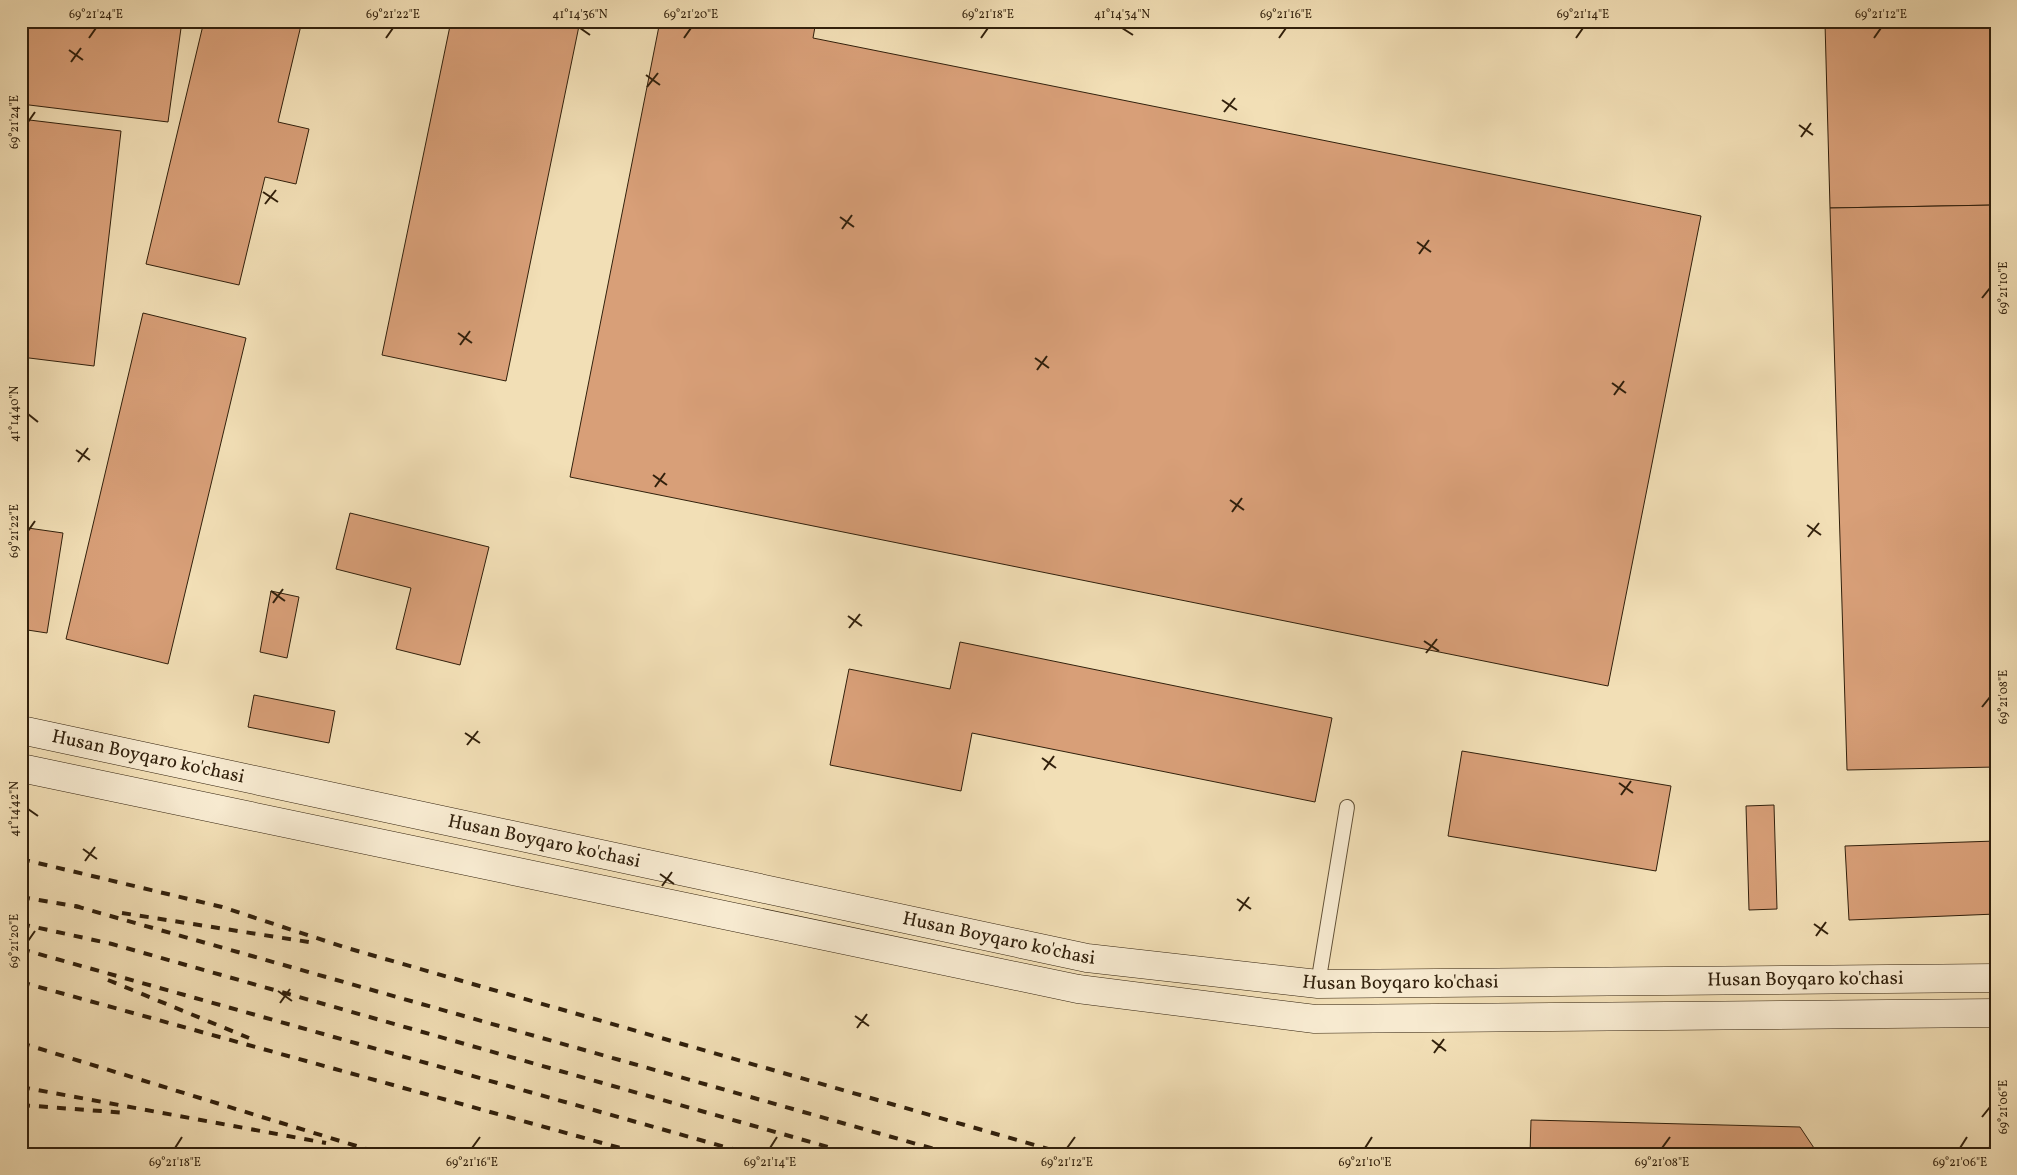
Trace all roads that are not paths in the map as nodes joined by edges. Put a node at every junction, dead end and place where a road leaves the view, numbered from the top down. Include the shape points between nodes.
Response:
1 (21, 730) edge
2 (21, 768) edge
3 (1347, 808) dead end
4 (1996, 978) edge
5 (1318, 984) junction
6 (1996, 1012) edge
7 (1315, 1019) junction

1 - 5 main road, Husan Boyqaro ko'chasi via 1087,958
2 - 7 main road, Husan Boyqaro ko'chasi via 1078,989
3 - 5 lane
4 - 5 main road, Husan Boyqaro ko'chasi
5 - 7 main road
6 - 7 main road, Husan Boyqaro ko'chasi

